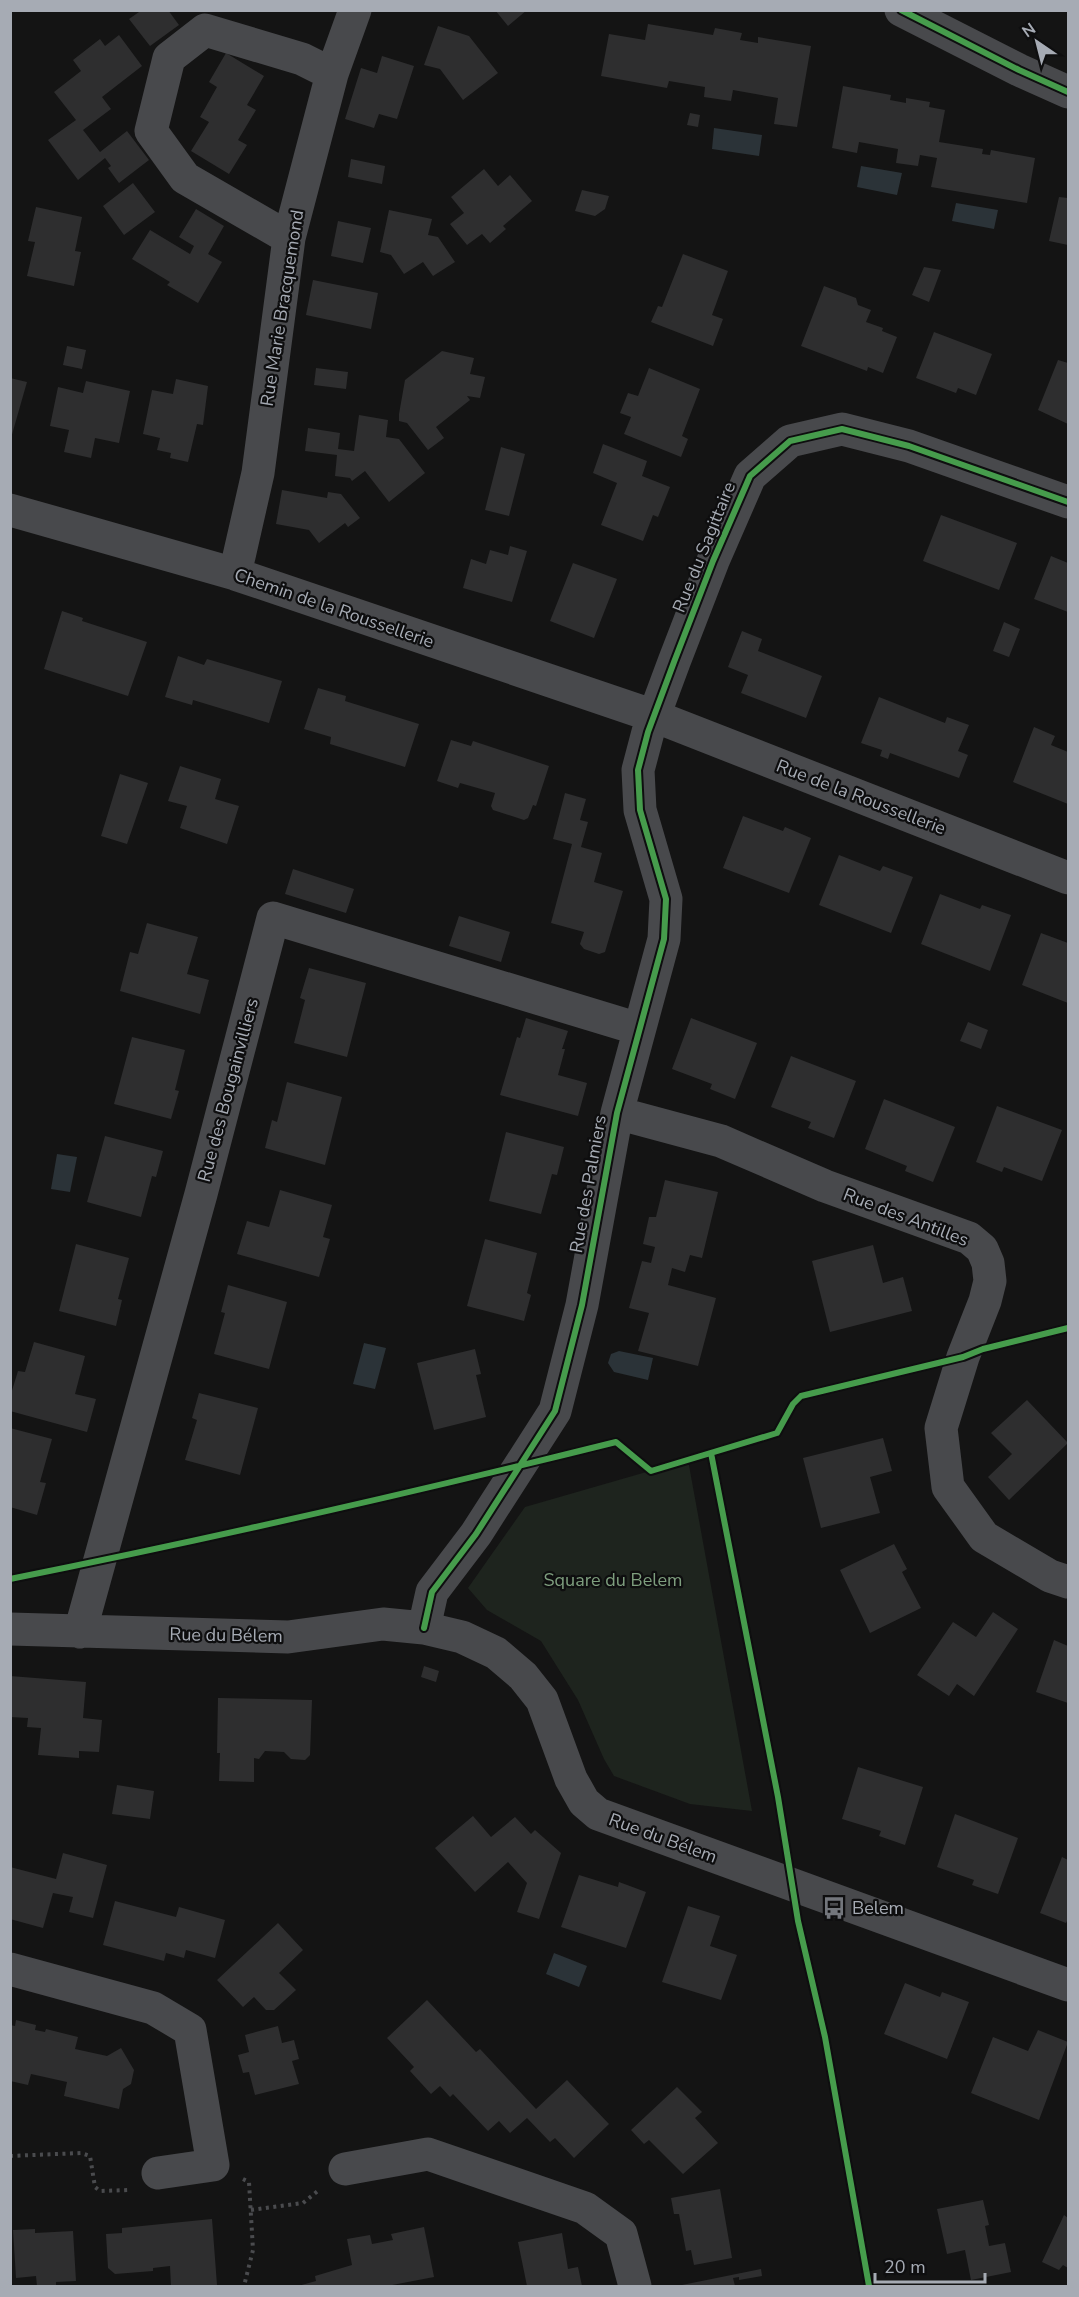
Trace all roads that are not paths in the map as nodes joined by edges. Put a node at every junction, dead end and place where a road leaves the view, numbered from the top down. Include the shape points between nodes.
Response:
1 (354, 10) edge
2 (902, 10) edge
3 (332, 74) junction
4 (1068, 92) edge
5 (290, 238) junction
6 (1068, 502) edge
7 (10, 510) edge
8 (235, 574) junction
9 (654, 716) junction
10 (1068, 878) edge
11 (639, 1029) junction
12 (616, 1113) junction
13 (1068, 1582) edge
14 (424, 1628) junction
15 (10, 1629) edge
16 (80, 1632) junction
17 (10, 1970) edge
18 (1068, 1986) edge
19 (345, 2169) road end
20 (158, 2173) road end
21 (635, 2286) edge

1 - 3 street, Rue Marie Bracquemond
2 - 4 street
3 - 5 street, Rue Marie Bracquemond
3 - 5 street via 302,59 205,30 169,58 151,130 185,178
5 - 8 street, Rue Marie Bracquemond via 258,473
6 - 9 street, Rue du Sagittaire via 909,446 842,429 790,441 750,476
7 - 8 street, Chemin de la Roussellerie
8 - 9 street, Chemin de la Roussellerie
9 - 10 street, Rue de la Roussellerie
9 - 11 street, Rue des Palmiers via 638,770 640,810 666,899 664,939
11 - 12 street, Rue des Palmiers
11 - 16 street, Rue des Bougainvilliers via 273,918
12 - 13 street, Rue des Antilles via 721,1141 825,1186 969,1238 982,1249 990,1281 941,1428 948,1487 984,1537 1050,1576
12 - 14 street, Rue des Palmiers via 582,1305 555,1411 476,1533 432,1592
14 - 16 street, Rue du Bélem via 383,1624 288,1637
14 - 18 street, Rue du Bélem via 462,1637 496,1653 523,1676 542,1701 584,1803 598,1814
15 - 16 street, Rue du Bélem
17 - 20 street via 153,2008 190,2030 213,2164
19 - 21 street via 428,2154 585,2208 621,2234

